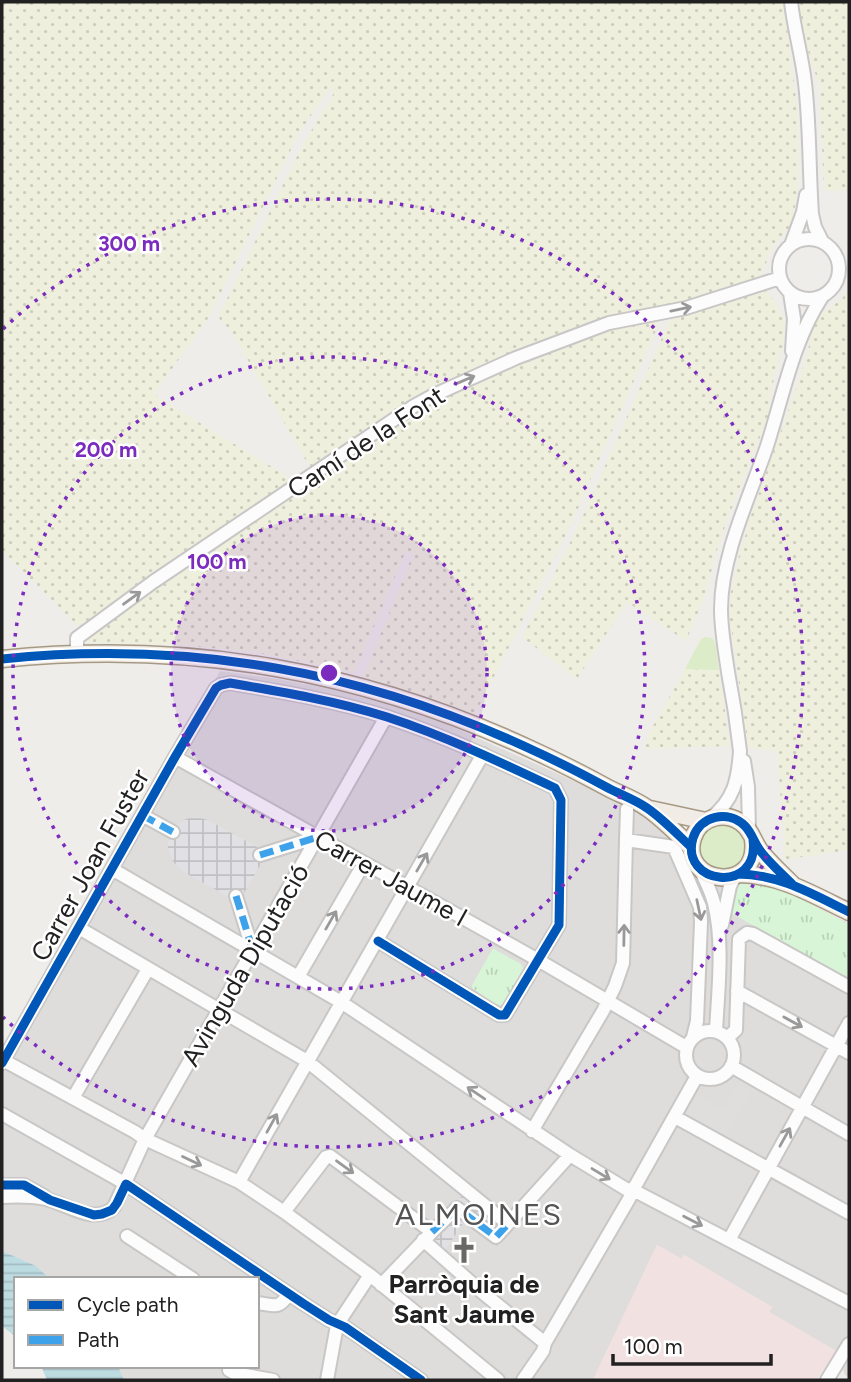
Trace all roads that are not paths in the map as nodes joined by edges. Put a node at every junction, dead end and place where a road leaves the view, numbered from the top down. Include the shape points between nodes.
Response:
1 (791, 2) edge
2 (810, 174) junction
3 (827, 244) junction
4 (790, 245) junction
5 (848, 250) edge
6 (844, 272) edge
7 (780, 278) junction
8 (790, 293) junction
9 (822, 297) junction
10 (791, 366) junction
11 (77, 646) junction
12 (2, 659) edge
13 (386, 717) junction
14 (740, 751) junction
15 (483, 754) junction
16 (175, 758) junction
17 (648, 808) junction
18 (627, 809) dead end
19 (142, 815) junction
20 (708, 820) junction
21 (173, 832) dead end
22 (751, 836) junction
23 (318, 837) junction
24 (629, 840) junction
25 (691, 847) junction
26 (260, 855) dead end
27 (364, 863) junction
28 (699, 867) junction
29 (112, 869) junction
30 (737, 875) junction
31 (792, 884) junction
32 (407, 888) junction
33 (236, 895) dead end
34 (849, 912) edge
35 (79, 928) junction
36 (719, 935) junction
37 (378, 941) junction
38 (253, 950) junction
39 (538, 960) junction
40 (148, 969) junction
41 (298, 977) junction
42 (849, 987) edge
43 (737, 991) junction
44 (607, 1000) junction
45 (341, 1002) junction
46 (219, 1009) junction
47 (849, 1023) edge
48 (722, 1035) junction
49 (690, 1042) junction
50 (836, 1046) junction
51 (849, 1053) edge
52 (2, 1061) edge
53 (307, 1061) junction
54 (731, 1066) junction
55 (697, 1076) junction
56 (73, 1098) junction
57 (801, 1108) junction
58 (2, 1114) edge
59 (676, 1117) junction
60 (532, 1131) junction
61 (849, 1134) edge
62 (145, 1139) junction
63 (570, 1155) junction
64 (768, 1167) junction
65 (239, 1182) junction
66 (126, 1184) junction
67 (2, 1185) edge
68 (633, 1190) junction
69 (2, 1197) edge
70 (50, 1200) junction
71 (284, 1212) junction
72 (849, 1213) edge
73 (508, 1224) junction
74 (127, 1236) dead end
75 (428, 1236) junction
76 (729, 1240) junction
77 (370, 1275) junction
78 (190, 1277) edge
79 (381, 1284) junction
80 (289, 1294) junction
81 (259, 1303) edge
82 (849, 1303) edge
83 (337, 1325) junction
84 (545, 1343) junction
85 (849, 1344) edge
86 (229, 1370) dead end
87 (830, 1377) edge
88 (273, 1380) edge
89 (327, 1380) edge
90 (421, 1380) edge
91 (498, 1380) edge
92 (523, 1380) edge
93 (844, 1380) edge

1 - 2 street via 808,114
2 - 3 street via 815,227
2 - 4 street via 803,212
3 - 4 street via 804,239
3 - 5 street
3 - 6 street
4 - 7 street via 781,258
6 - 9 street
7 - 8 street
11 -> 7 street, Camí de la Font via 153,582 435,394 610,323 686,308
8 - 9 street via 806,299
8 - 10 street via 794,319
9 - 10 street
10 - 14 street via 733,542 722,593 722,633
11 - 12 main road
11 - 17 main road via 292,670 365,688 505,737
13 - 15 street
13 - 16 street, Carrer Joan Fuster via 230,683 216,688
13 - 23 street, Avinguda Diputació
14 - 20 street via 731,794
14 - 22 street
32 -> 15 street
15 - 39 street via 555,788 561,800 559,925
16 - 19 street, Carrer Joan Fuster
16 - 23 street, Carrer Jaume I
17 - 20 main road
17 - 25 main road
18 - 24 street
19 - 21 street
19 - 29 street, Carrer Joan Fuster
20 - 22 main road via 719,816 736,819
20 - 25 main road via 698,828
22 - 30 main road via 751,859
22 - 31 main road
23 - 26 street
23 - 27 street, Carrer Jaume I
23 - 38 street, Avinguda Diputació
44 -> 24 street via 623,962
24 -> 49 street via 674,847 700,907 697,1021
25 - 28 main road
27 - 32 street, Carrer Jaume I
41 -> 27 street
28 - 30 main road via 712,876
28 - 36 street via 714,902
29 - 35 street, Carrer Joan Fuster
29 - 38 street
30 - 31 main road
30 - 36 street via 730,886
31 - 34 main road
32 - 37 street
32 - 39 street, Carrer Jaume I
33 - 38 street
35 - 40 street
35 - 52 street, Carrer Joan Fuster
36 - 48 street
37 - 39 street via 499,1015 508,1012
37 - 45 street
38 - 41 street
38 - 46 street, Avinguda Diputació
39 - 44 street, Carrer Jaume I
40 - 46 street
40 - 56 street
41 - 45 street
42 - 43 street via 747,933 739,939
43 - 48 street via 736,1030
43 -> 50 street
44 - 49 street, Carrer Jaume I
44 - 60 street
45 - 53 street
60 -> 45 street
46 - 53 street
46 - 62 street, Avinguda Diputació
47 - 50 street
48 - 49 street via 704,1031
48 - 54 street via 731,1043
49 - 55 street via 686,1060
50 - 51 street
50 - 57 street
52 - 56 street
65 -> 53 street
53 - 73 street
54 - 55 street via 716,1079
54 - 57 street
55 - 59 street
56 - 62 street
57 - 61 street
64 -> 57 street
58 - 66 street
59 - 64 street
59 - 68 street
60 - 63 street
62 -> 65 street
62 - 66 street, Avinguda Diputació
63 -> 68 street
63 - 73 street
64 - 72 street
64 - 76 street
65 - 71 street
66 - 70 street, Avinguda Diputació via 114,1207 102,1214 87,1214
66 - 80 street
67 - 70 street via 24,1185
68 -> 76 street
68 - 84 street
69 - 70 street
71 -> 75 street via 330,1156
71 - 77 street
73 - 75 street via 496,1237 457,1208
74 - 78 street
75 - 79 street
75 - 84 street via 464,1276
76 - 82 street
77 - 79 street
77 - 83 street
79 - 91 street
80 - 81 street via 278,1306
80 - 83 street
83 - 89 street
83 - 90 street
84 - 92 street
85 - 87 street
86 - 88 street
87 - 93 street

